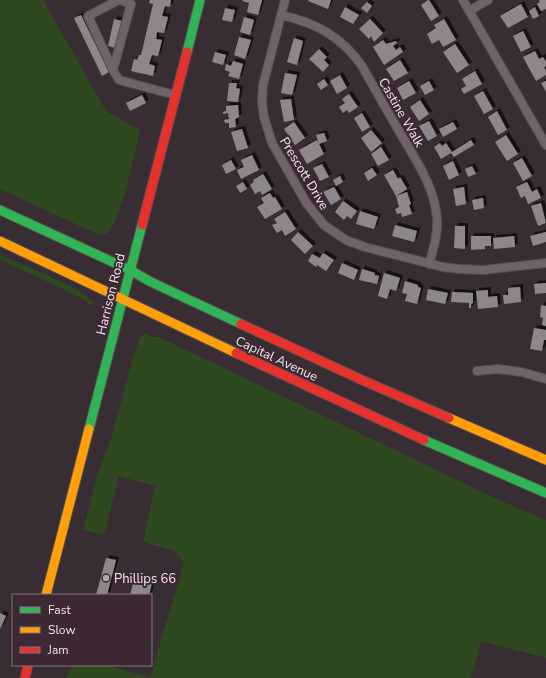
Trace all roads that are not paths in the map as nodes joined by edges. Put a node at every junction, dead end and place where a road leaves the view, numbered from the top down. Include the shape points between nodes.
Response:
1 (120, 0) edge
2 (200, 0) edge
3 (284, 0) edge
4 (463, 0) edge
5 (488, 0) edge
6 (469, 11) junction
7 (281, 15) junction
8 (113, 70) junction
9 (175, 95) junction
10 (546, 145) edge
11 (0, 210) edge
12 (0, 242) edge
13 (546, 263) edge
14 (429, 264) junction
15 (130, 270) junction
16 (122, 300) junction
17 (477, 371) dead end
18 (546, 378) edge
19 (546, 460) edge
20 (546, 493) edge
21 (46, 594) edge
22 (28, 666) edge
23 (25, 678) edge

1 - 8 street via 131,4
1 - 8 street via 88,16
2 - 9 main road, Harrison Road
3 - 7 street, Prescott Drive
4 - 6 street
5 - 6 street
6 - 10 street
7 - 14 street, Castine Walk via 325,31 345,46 362,66 421,169 433,196 438,221
7 - 14 street, Prescott Drive via 263,85 262,103 270,137 307,204 324,225 346,240
8 - 9 street via 119,80
9 - 15 main road, Harrison Road
11 - 15 main road, Capital Avenue
12 - 16 main road, Capital Avenue
13 - 14 street, Prescott Drive via 473,270
15 - 16 main road, Harrison Road
15 - 19 main road, Capital Avenue via 362,380
16 - 20 main road, Capital Avenue via 426,441
16 - 21 main road, Harrison Road
17 - 18 street via 498,369
22 - 23 main road

